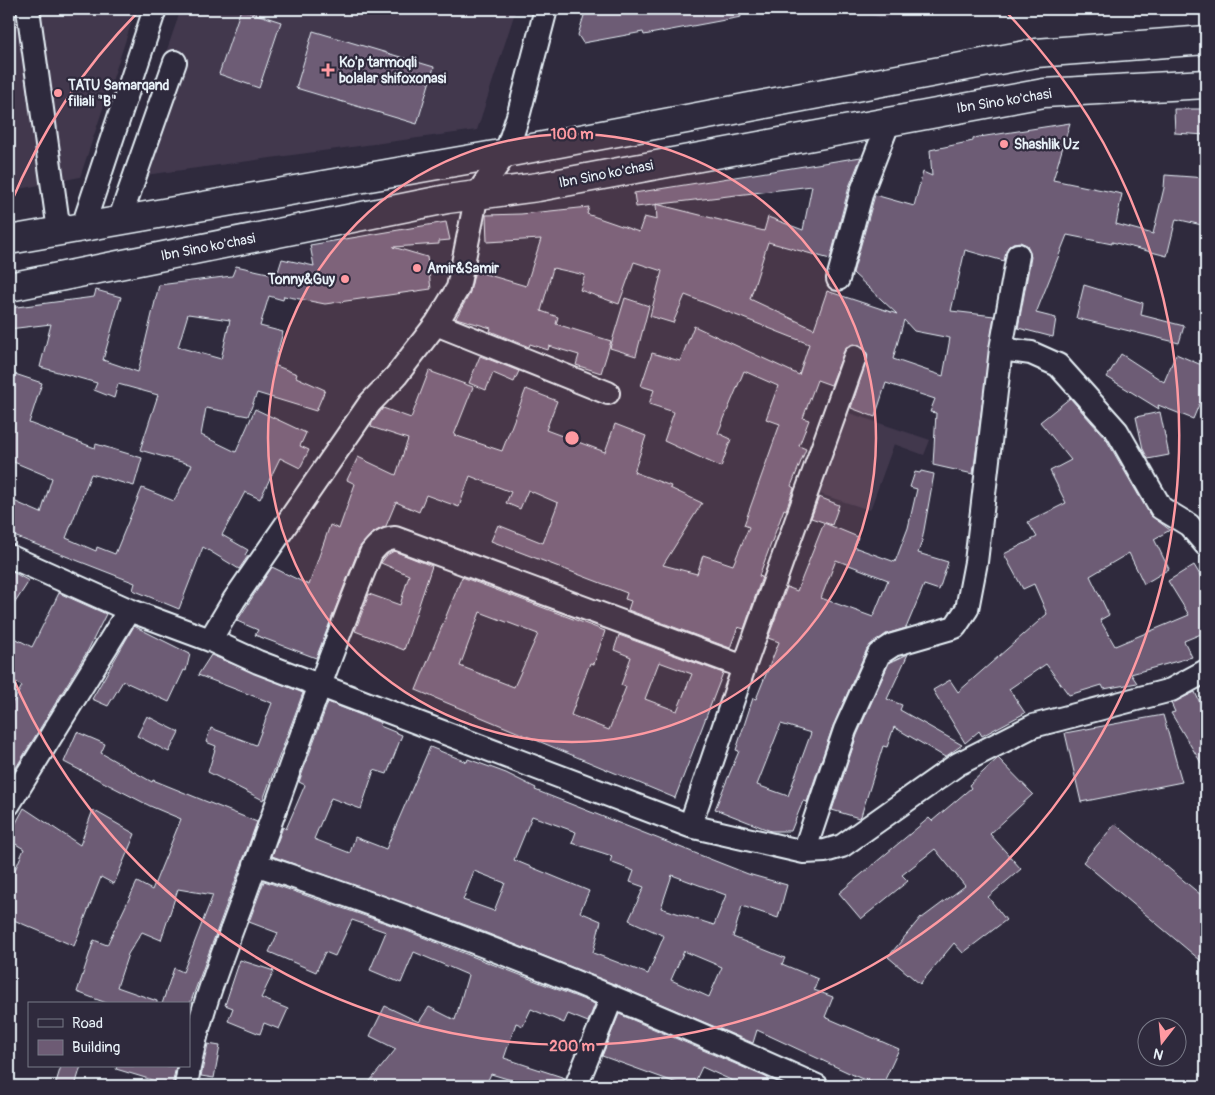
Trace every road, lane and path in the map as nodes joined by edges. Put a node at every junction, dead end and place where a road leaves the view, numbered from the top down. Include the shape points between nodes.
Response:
1 (28, 9) edge
2 (155, 9) edge
3 (546, 9) edge
4 (1206, 40) edge
5 (175, 62) dead end
6 (1206, 84) edge
7 (889, 121) junction
8 (506, 153) junction
9 (477, 194) junction
10 (119, 221) junction
11 (71, 229) junction
12 (9, 240) edge
13 (1018, 255) dead end
14 (838, 279) dead end
15 (9, 287) edge
16 (436, 324) junction
17 (1001, 349) junction
18 (855, 357) dead end
19 (608, 393) dead end
20 (1206, 545) edge
21 (9, 556) edge
22 (129, 610) junction
23 (210, 640) junction
24 (744, 667) junction
25 (1206, 671) edge
26 (318, 684) junction
27 (9, 804) edge
28 (690, 826) junction
29 (804, 852) junction
30 (255, 864) junction
31 (612, 997) junction
32 (190, 1061) edge
33 (189, 1068) edge
34 (186, 1086) edge
35 (576, 1086) edge
36 (817, 1086) edge

1 - 11 street
2 - 11 street
3 - 8 street
4 - 8 main road via 1036,53
5 - 10 street
6 - 7 main road, Ibn Sino ko'chasi via 1044,93
7 - 9 main road, Ibn Sino ko'chasi via 538,187
7 - 14 street via 862,191
8 - 9 street
8 - 10 main road
9 - 15 main road, Ibn Sino ko'chasi
9 - 16 street via 458,288
10 - 11 main road
11 - 12 main road
13 - 17 street
16 - 19 street
16 - 23 street via 396,376 370,403
17 - 20 street via 1031,353 1058,364 1117,431 1161,508 1189,525
17 - 29 street via 976,562 967,609 955,627 893,645 879,654 845,730
18 - 24 street
21 - 22 street
22 - 23 street
22 - 27 street
23 - 26 street
24 - 26 street via 395,538 386,539 371,553
24 - 28 street
25 - 29 street via 1171,690 1033,726 958,764 842,846
26 - 28 street
26 - 30 street
28 - 29 street
30 - 31 street via 338,891
30 - 32 street
31 - 35 street
31 - 36 street
33 - 34 street

